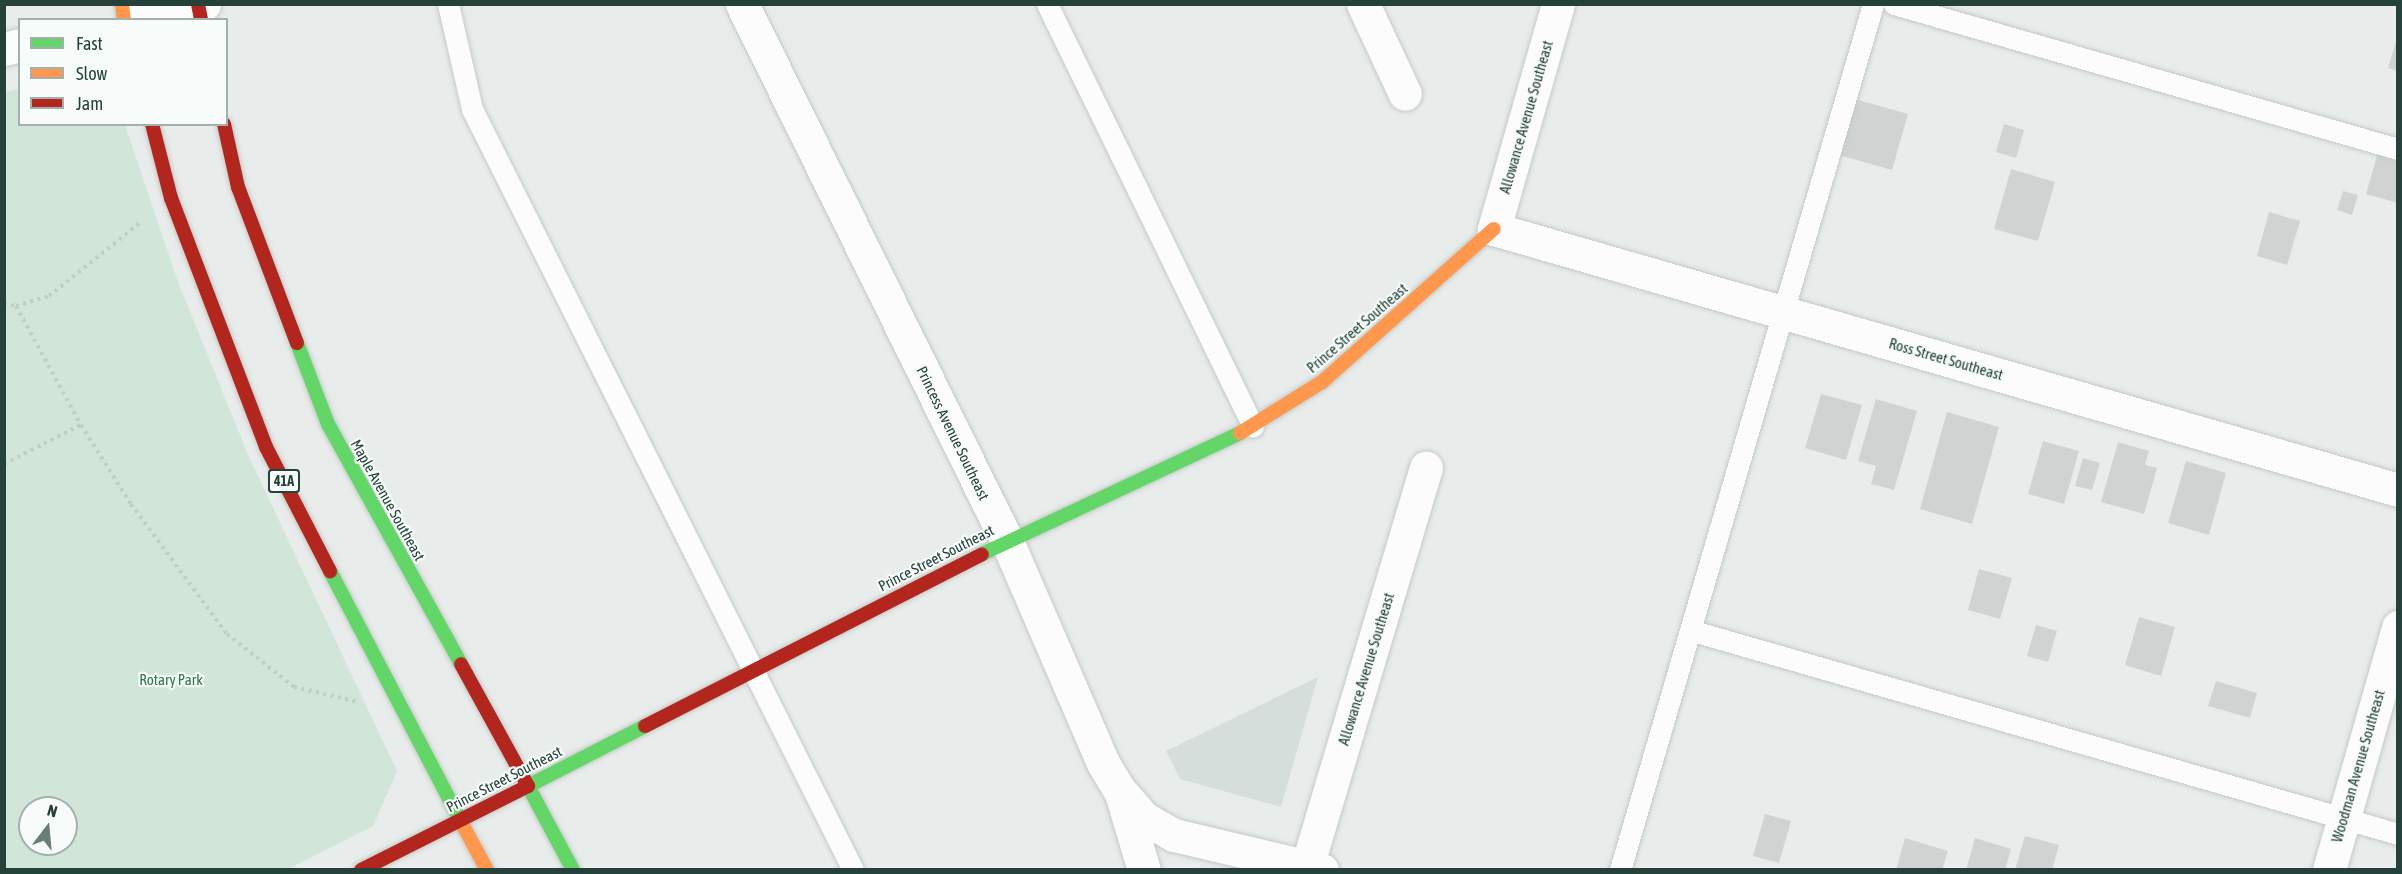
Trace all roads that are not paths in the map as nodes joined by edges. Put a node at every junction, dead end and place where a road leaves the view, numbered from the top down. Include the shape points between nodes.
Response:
1 (448, 4) edge
2 (742, 4) edge
3 (1047, 4) edge
4 (1363, 4) edge
5 (1558, 4) edge
6 (1873, 4) edge
7 (1894, 4) edge
8 (200, 9) edge
9 (148, 18) edge
10 (1405, 94) dead end
11 (153, 126) edge
12 (224, 126) edge
13 (2397, 149) edge
14 (1494, 229) junction
15 (1784, 313) junction
16 (1253, 426) junction
17 (1426, 468) dead end
18 (2397, 490) edge
19 (1007, 541) junction
20 (2397, 627) edge
21 (1693, 631) junction
22 (753, 669) junction
23 (528, 786) junction
24 (1121, 793) junction
25 (2343, 819) junction
26 (460, 820) junction
27 (2397, 834) edge
28 (1312, 868) edge
29 (361, 870) edge
30 (487, 870) edge
31 (573, 870) edge
32 (853, 870) edge
33 (1144, 870) edge
34 (1620, 870) edge
35 (2329, 870) edge

1 - 22 lane via 472,109
2 - 19 street, Princess Avenue Southeast
3 - 16 lane
4 - 10 street
5 - 14 street, Allowance Avenue Southeast
6 - 15 lane
7 - 13 lane
8 - 9 street
11 - 26 main road, 41A via 171,198 266,447
12 - 23 main road, Maple Avenue Southeast via 238,187 328,424
14 - 15 street, Ross Street Southeast
14 - 16 main road, Prince Street Southeast via 1322,382
15 - 18 street, Ross Street Southeast
15 - 21 lane
16 - 19 main road, Prince Street Southeast
17 - 28 street, Allowance Avenue Southeast
19 - 22 main road, Prince Street Southeast
19 - 24 street, Princess Avenue Southeast via 1103,763
20 - 25 street, Woodman Avenue Southeast
21 - 25 lane
21 - 34 lane
22 - 23 main road, Prince Street Southeast
22 - 32 lane
23 - 26 main road, Prince Street Southeast
23 - 31 main road, Maple Avenue Southeast
24 - 28 street via 1144,818 1174,835
24 - 33 street, Princess Avenue Southeast
25 - 27 lane
25 - 35 street, Woodman Avenue Southeast
26 - 29 main road, Prince Street Southeast
26 - 30 main road

